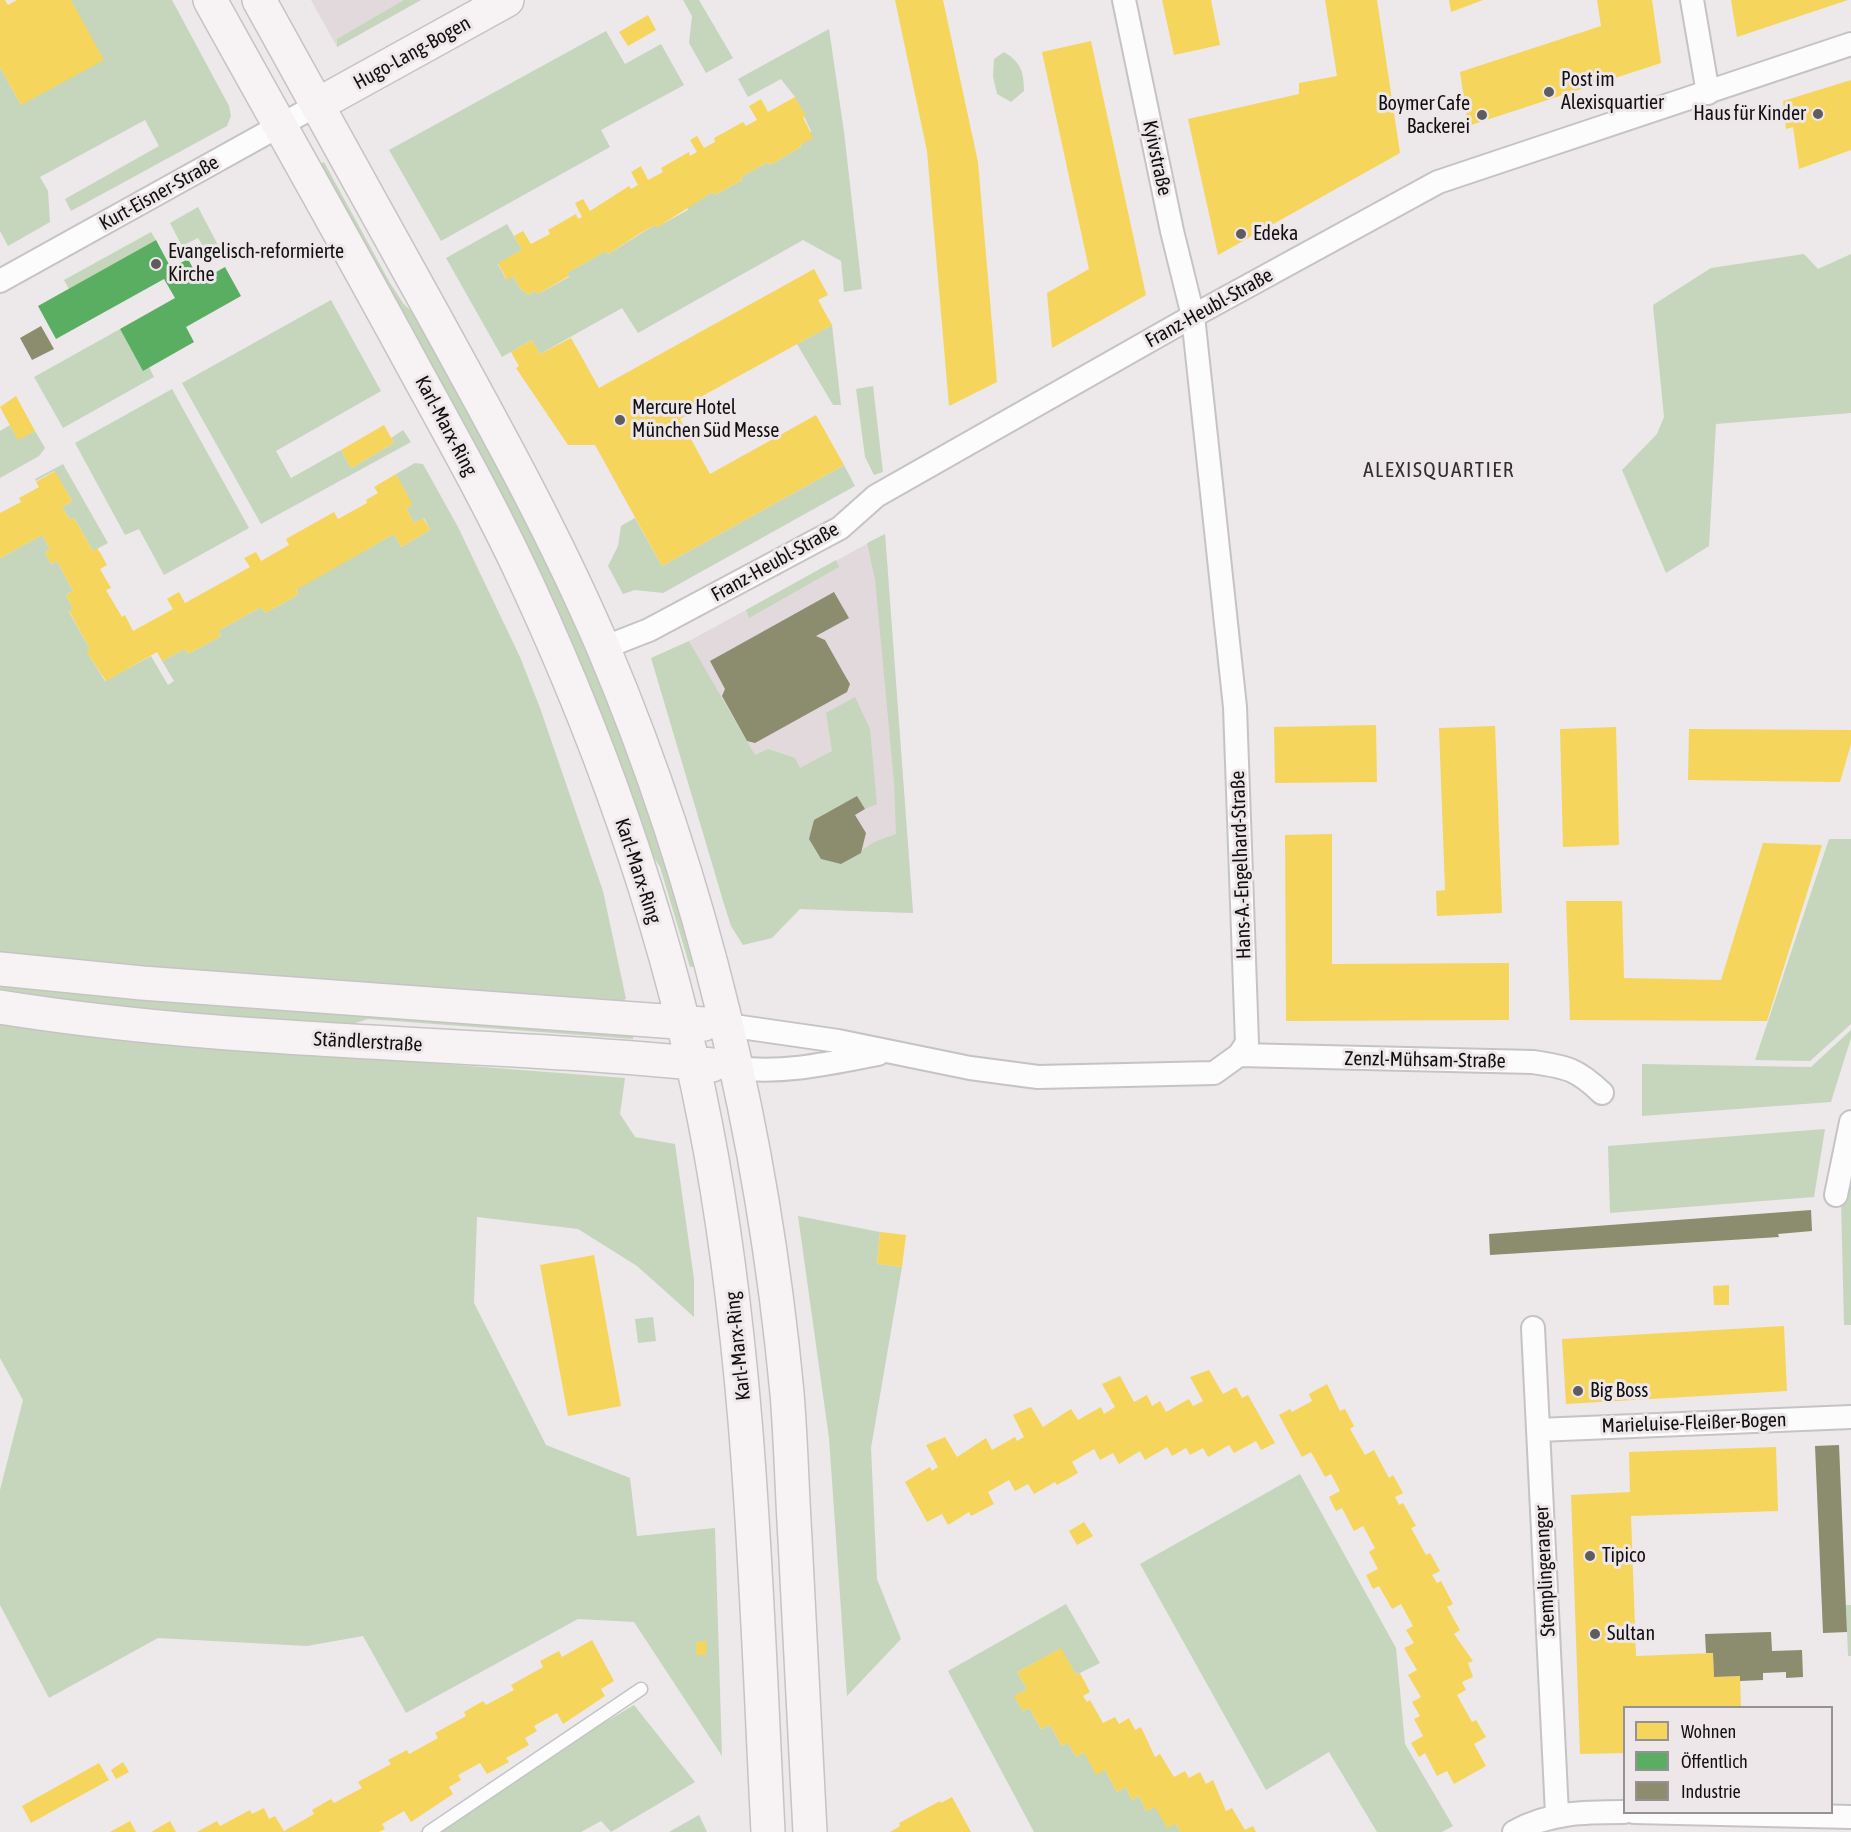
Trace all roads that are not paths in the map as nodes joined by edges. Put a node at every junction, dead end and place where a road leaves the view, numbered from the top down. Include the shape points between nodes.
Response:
1 (210, 0) edge
2 (260, 0) edge
3 (507, 0) edge
4 (1124, 0) edge
5 (1692, 0) edge
6 (1851, 44) edge
7 (1708, 93) junction
8 (317, 105) junction
9 (280, 126) junction
10 (0, 281) edge
11 (1193, 316) junction
12 (603, 648) junction
13 (0, 969) edge
14 (0, 1007) edge
15 (682, 1024) junction
16 (727, 1025) junction
17 (888, 1052) junction
18 (1239, 1055) junction
19 (691, 1063) junction
20 (736, 1068) junction
21 (1602, 1093) dead end
22 (1851, 1122) edge
23 (1836, 1195) dead end
24 (1533, 1328) dead end
25 (1851, 1417) edge
26 (1538, 1430) junction
27 (641, 1689) dead end
28 (1623, 1812) edge
29 (1557, 1814) junction
30 (1721, 1814) edge
31 (1851, 1817) edge
32 (429, 1832) edge
33 (768, 1832) edge
34 (810, 1832) edge
35 (1514, 1832) edge

1 - 9 main road, Karl-Marx-Ring
2 - 8 main road
3 - 8 main road, Hugo-Lang-Bogen
4 - 11 street, Kyivstraße
5 - 7 street
6 - 7 street, Franz-Heubl-Straße
7 - 11 street, Franz-Heubl-Straße via 1438,182
8 - 9 street, Kurt-Eisner-Straße
8 - 12 main road via 524,481
9 - 10 street, Kurt-Eisner-Straße
9 - 15 main road, Karl-Marx-Ring via 471,472 526,581 617,806
11 - 12 street, Franz-Heubl-Straße via 876,496 840,528 648,630
11 - 18 street, Hans-A.-Engelhard-Straße via 1235,707 1247,1042
12 - 16 main road via 669,825
13 - 15 main road, Ständlerstraße
14 - 19 main road, Ständlerstraße via 250,1036 615,1055
15 - 16 main road, Ständlerstraße
15 - 19 main road, Karl-Marx-Ring
16 - 17 street
16 - 20 main road
17 - 18 street via 1038,1077 1214,1073
17 - 20 street via 767,1072
18 - 21 street, Zenzl-Mühsam-Straße via 1533,1062 1581,1073
19 - 20 main road, Ständlerstraße
19 - 33 main road, Karl-Marx-Ring via 705,1118 736,1311
20 - 34 main road via 769,1247 787,1395
22 - 23 street
24 - 26 street, Stemplingeranger
25 - 26 street, Marieluise-Fleißer-Bogen
26 - 29 street, Stemplingeranger
27 - 32 lane
28 - 29 street
29 - 35 street
30 - 31 street

